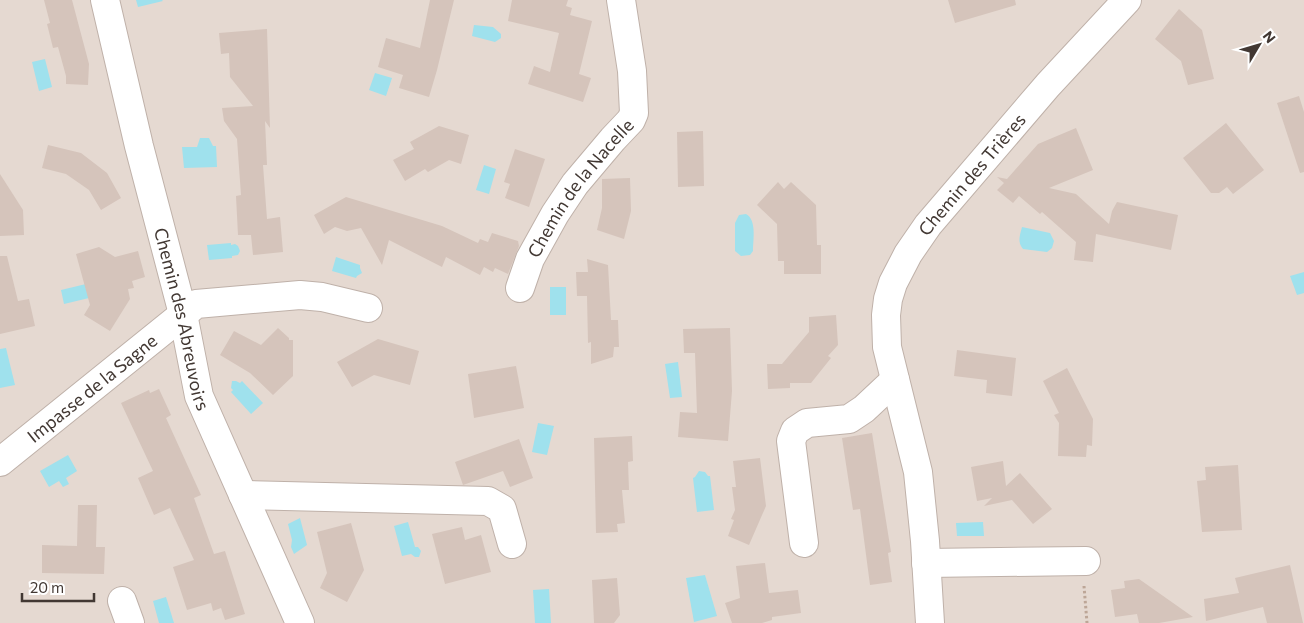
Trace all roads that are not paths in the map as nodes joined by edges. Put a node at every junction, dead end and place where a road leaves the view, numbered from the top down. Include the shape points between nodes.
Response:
1 (105, 0) edge
2 (621, 0) edge
3 (1127, 0) edge
4 (520, 288) dead end
5 (368, 308) dead end
6 (182, 314) junction
7 (895, 380) junction
8 (0, 462) edge
9 (243, 495) junction
10 (804, 542) dead end
11 (512, 544) dead end
12 (1086, 561) road end
13 (926, 563) junction
14 (294, 622) edge
15 (930, 623) edge

1 - 6 street, Chemin des Abreuvoirs
2 - 4 street, Chemin de la Nacelle via 632,71 634,113 575,184 555,214 530,259
3 - 7 street, Chemin des Trières via 1048,85 928,225 908,254 893,283 886,315 887,348
5 - 6 street, Impasse de la Sagne via 300,295 196,304
6 - 8 street, Impasse de la Sagne
6 - 9 street, Chemin des Abreuvoirs via 199,396
7 - 10 street via 849,419 807,423 795,430 792,441
7 - 13 street, Chemin des Trières via 918,472
9 - 11 street via 488,501 502,508
9 - 14 street, Chemin des Abreuvoirs
12 - 13 street
13 - 15 street, Chemin des Trières

